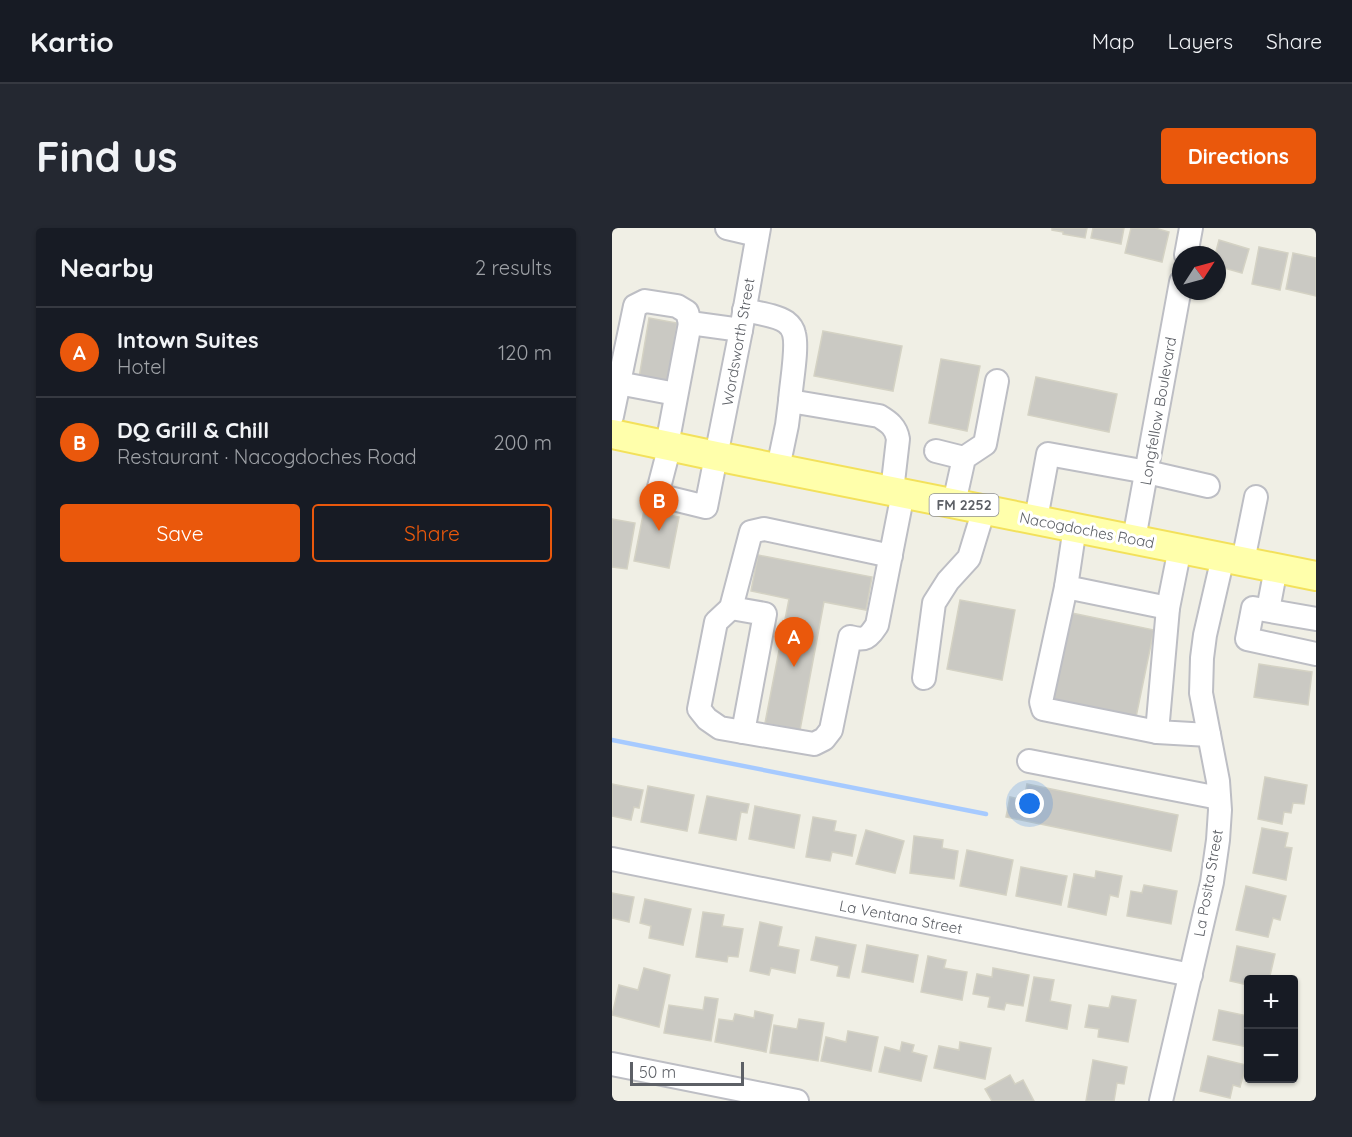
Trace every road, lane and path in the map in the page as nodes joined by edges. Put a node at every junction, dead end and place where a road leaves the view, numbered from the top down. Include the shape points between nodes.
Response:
1 (727, 228) edge
2 (1191, 228) edge
3 (758, 232) edge
4 (1188, 246) edge
5 (1178, 300) edge
6 (743, 320) junction
7 (690, 323) junction
8 (997, 381) dead end
9 (618, 383) junction
10 (676, 394) junction
11 (789, 401) junction
12 (612, 416) edge
13 (612, 434) edge
14 (668, 445) junction
15 (936, 451) dead end
16 (716, 456) junction
17 (964, 458) junction
18 (778, 468) junction
19 (1147, 472) junction
20 (1208, 486) dead end
21 (897, 492) junction
22 (1256, 497) dead end
23 (954, 503) junction
24 (984, 509) junction
25 (1036, 519) junction
26 (1075, 527) junction
27 (1134, 539) junction
28 (1180, 548) junction
29 (891, 556) junction
30 (1233, 559) junction
31 (1276, 568) junction
32 (1316, 576) edge
33 (1066, 587) junction
34 (731, 608) junction
35 (1168, 608) junction
36 (1268, 610) junction
37 (1316, 619) edge
38 (1316, 654) edge
39 (924, 678) dead end
40 (743, 732) junction
41 (1157, 732) junction
42 (1209, 735) junction
43 (1029, 761) dead end
44 (1219, 798) junction
45 (612, 859) edge
46 (1191, 975) junction
47 (612, 1064) edge
48 (797, 1101) edge
49 (1161, 1101) edge

1 - 3 street
2 - 4 street
3 - 6 street, Wordsworth Street
5 - 19 street, Longfellow Boulevard
6 - 7 street
6 - 11 street via 778,318 791,326 795,348
6 - 16 street, Wordsworth Street
7 - 9 street via 687,312 677,306 645,300 635,306
7 - 10 street
8 - 17 street via 985,444
9 - 10 street
9 - 12 street
10 - 14 street
11 - 18 street
11 - 21 street via 879,416 892,425 898,439
13 - 14 main road, Nacogdoches Road / FM 2252
14 - 16 main road, Nacogdoches Road / FM 2252
14 - 16 street, Wordsworth Street via 657,495 696,505 706,507
15 - 17 street
16 - 18 main road, Nacogdoches Road / FM 2252
17 - 23 street
18 - 21 main road, Nacogdoches Road / FM 2252
19 - 20 street
19 - 25 street via 1048,454
19 - 27 street, Longfellow Boulevard
21 - 23 main road, Nacogdoches Road / FM 2252
21 - 29 street
22 - 30 street, La Posita Street
23 - 24 main road, Nacogdoches Road / FM 2252
24 - 25 main road, Nacogdoches Road / FM 2252
24 - 39 street via 969,558 948,580 934,603
25 - 26 main road, Nacogdoches Road / FM 2252
26 - 27 main road, Nacogdoches Road / FM 2252
26 - 33 street
27 - 28 main road, Nacogdoches Road / FM 2252
28 - 30 main road, Nacogdoches Road / FM 2252
28 - 35 street
29 - 34 street via 764,529 751,532
29 - 40 street via 877,625 861,640 850,637 831,730 824,739 814,744
30 - 31 main road, Nacogdoches Road / FM 2252
30 - 42 street, La Posita Street via 1205,635 1201,693
31 - 32 main road, Nacogdoches Road / FM 2252
31 - 36 street
33 - 35 street
33 - 41 street via 1041,702 1044,709
34 - 40 street via 765,614
34 - 40 street via 716,622 699,709 720,728
35 - 41 street
36 - 37 street
36 - 38 street via 1253,608 1247,639
41 - 42 street
42 - 44 street, La Posita Street
43 - 44 street
44 - 46 street, La Posita Street via 1212,882
45 - 46 street, La Ventana Street
46 - 49 street, La Posita Street
47 - 48 street

